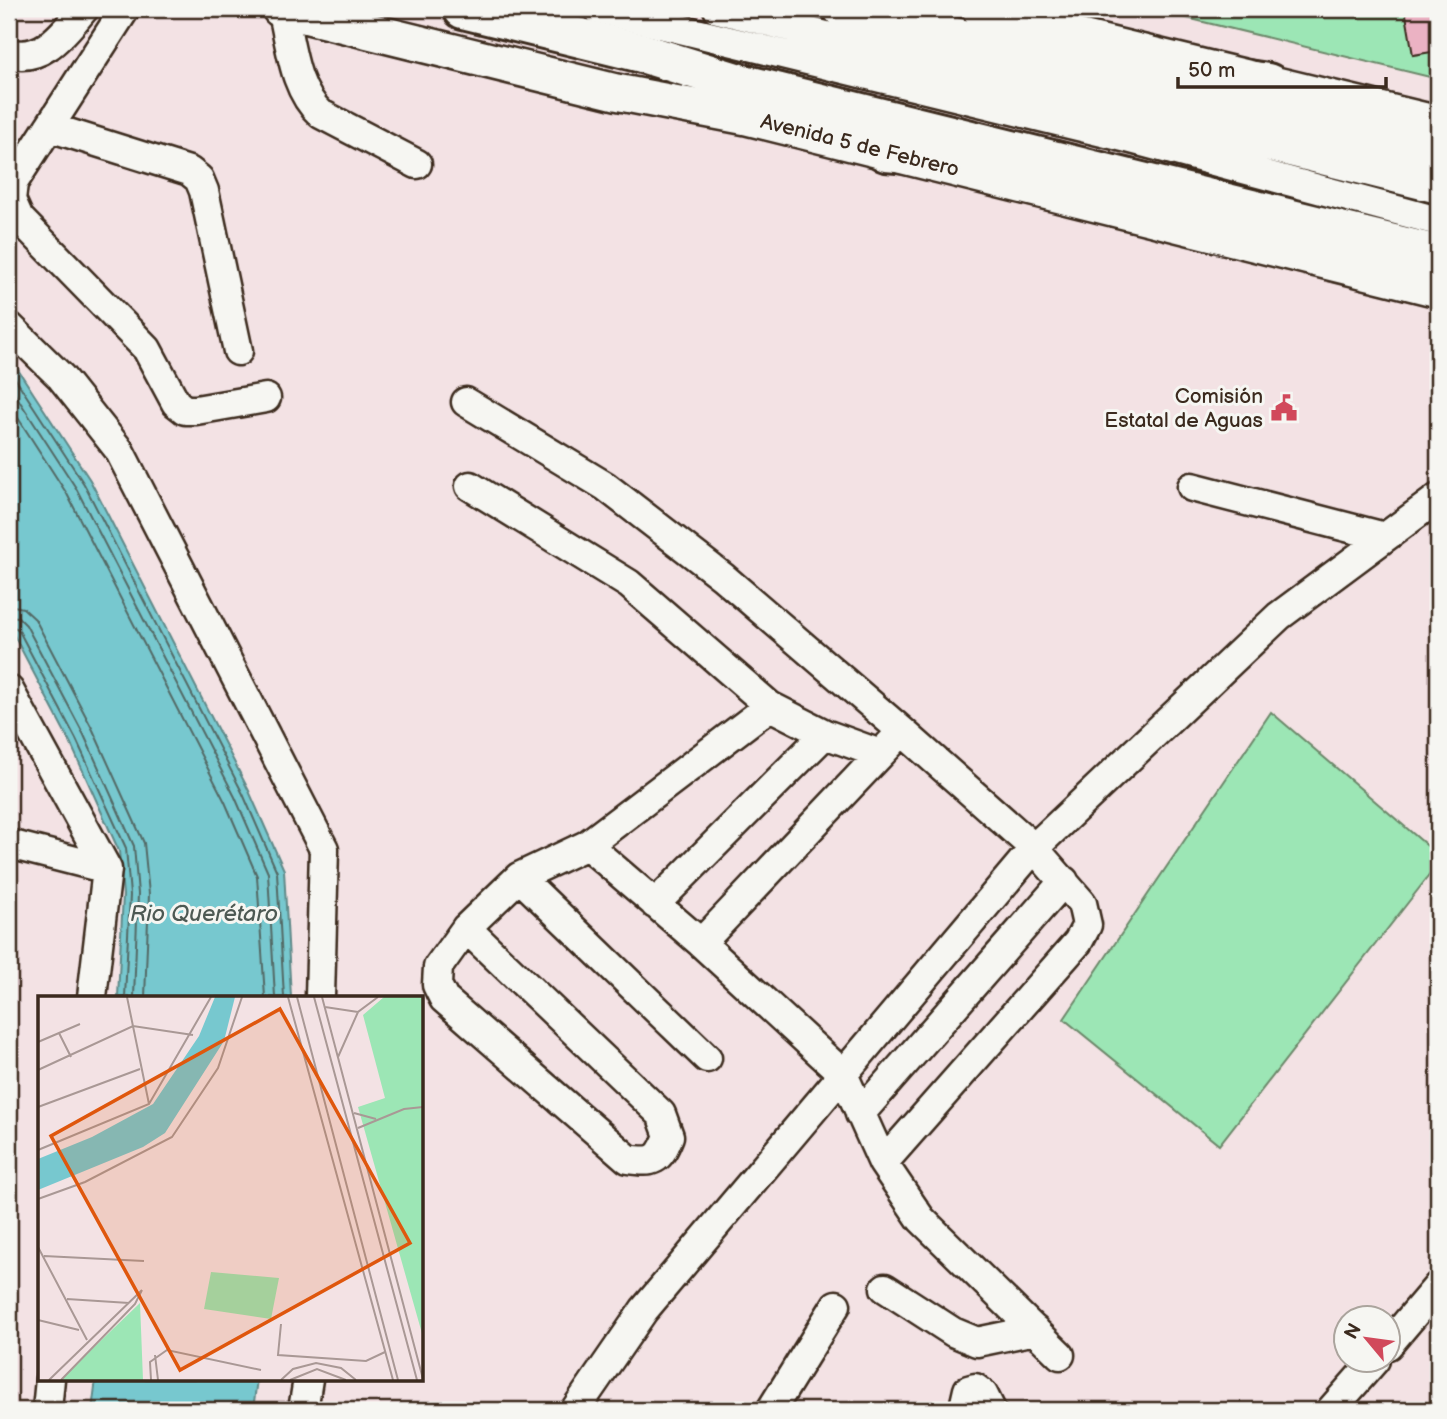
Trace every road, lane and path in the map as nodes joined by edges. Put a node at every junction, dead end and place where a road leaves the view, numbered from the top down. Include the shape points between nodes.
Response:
1 (84, 9) edge
2 (125, 9) edge
3 (281, 9) edge
4 (381, 9) edge
5 (463, 9) edge
6 (598, 9) edge
7 (718, 9) edge
8 (843, 9) edge
9 (972, 24) edge
10 (9, 53) edge
11 (739, 83) junction
12 (1268, 83) joint
13 (1438, 124) edge
14 (49, 127) junction
15 (886, 152) junction
16 (1438, 158) edge
17 (417, 164) dead end
18 (1086, 169) junction
19 (1438, 189) edge
20 (1291, 219) junction
21 (1438, 221) edge
22 (1438, 255) edge
23 (1438, 277) edge
24 (1438, 289) edge
25 (9, 326) edge
26 (238, 351) dead end
27 (266, 398) dead end
28 (466, 402) dead end
29 (470, 486) dead end
30 (1192, 487) dead end
31 (1438, 498) edge
32 (1385, 537) junction
33 (9, 690) edge
34 (770, 706) junction
35 (902, 731) junction
36 (825, 734) junction
37 (880, 754) junction
38 (9, 844) edge
39 (587, 845) junction
40 (1034, 848) junction
41 (107, 869) junction
42 (519, 877) junction
43 (1064, 881) junction
44 (654, 904) junction
45 (466, 928) junction
46 (701, 943) junction
47 (92, 996) edge
48 (320, 996) edge
49 (707, 1058) dead end
50 (844, 1074) junction
51 (860, 1114) junction
52 (883, 1163) junction
53 (1438, 1286) edge
54 (885, 1288) dead end
55 (836, 1305) dead end
56 (1402, 1328) edge
57 (1035, 1330) junction
58 (1060, 1354) dead end
59 (1363, 1374) edge
60 (50, 1380) edge
61 (308, 1380) edge
62 (47, 1410) edge
63 (303, 1410) edge
64 (575, 1410) edge
65 (771, 1410) edge
66 (965, 1410) edge
67 (991, 1410) edge
68 (1331, 1410) edge

1 - 10 street via 41,52 20,57
2 - 14 street
3 - 15 main road, Avenida 5 de Febrero via 616,92 747,117
3 - 17 street via 309,104
4 - 11 main road via 633,76
5 - 11 highway, Avenida 5 de Febrero
6 - 21 street via 1127,138
7 - 19 street
8 - 9 highway
9 - 12 highway
9 - 16 highway
11 - 18 highway, Avenida 5 de Febrero
12 - 13 main road
14 - 26 street via 190,171 199,178
14 - 27 street via 13,183 11,200 19,218 147,349 176,403 185,410
15 - 18 highway
15 - 24 main road, Avenida 5 de Febrero
18 - 20 highway, Avenida 5 de Febrero
20 - 22 highway, Avenida 5 de Febrero
20 - 23 highway
25 - 48 street via 61,377 119,450 324,849
28 - 35 street via 605,486 723,577
29 - 34 street via 629,584
30 - 32 street
31 - 32 street
32 - 40 street via 1279,616
33 - 41 street
34 - 36 street
34 - 39 street
35 - 37 street
35 - 40 street
36 - 37 street
36 - 44 street
37 - 46 street
38 - 41 street
39 - 42 street
39 - 44 street
40 - 43 street
40 - 50 street
41 - 47 street
42 - 45 street
42 - 49 street
43 - 51 street
43 - 52 street via 1082,903 1087,925 1078,942
44 - 46 street
45 - 45 street via 660,1114 669,1136 661,1155 648,1162 628,1159 444,999 438,967
46 - 50 street
50 - 51 street
50 - 64 street via 644,1310
51 - 52 street
52 - 57 street via 921,1219
53 - 56 street
54 - 57 street via 953,1332 977,1342
55 - 65 street
57 - 58 street
59 - 68 street
60 - 62 street
61 - 63 street
66 - 67 street via 968,1390 975,1388

